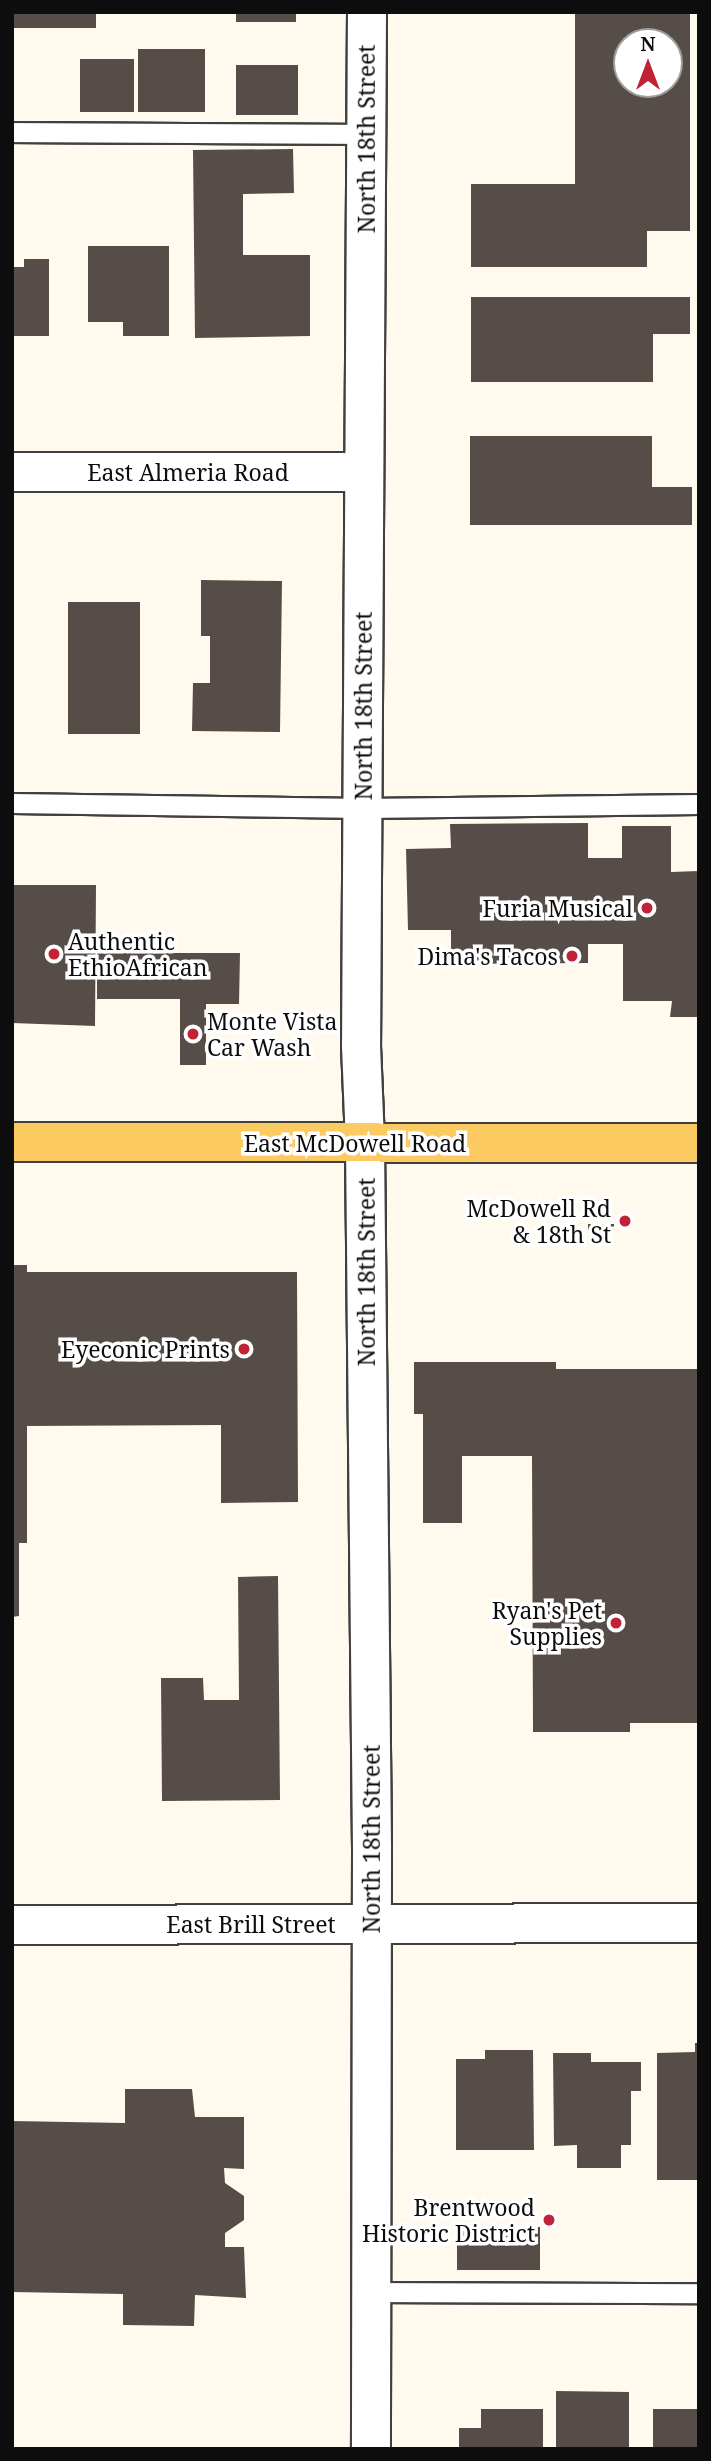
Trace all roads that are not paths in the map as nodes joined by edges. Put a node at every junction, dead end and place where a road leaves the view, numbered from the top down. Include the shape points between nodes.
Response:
1 (367, 12) edge
2 (12, 132) edge
3 (365, 134) junction
4 (12, 472) edge
5 (364, 472) junction
6 (12, 803) edge
7 (699, 804) edge
8 (363, 808) junction
9 (12, 1142) edge
10 (365, 1143) junction
11 (699, 1143) edge
12 (699, 1923) edge
13 (372, 1924) junction
14 (12, 1925) edge
15 (372, 2292) junction
16 (699, 2293) edge
17 (371, 2449) edge

1 - 3 street, North 18th Street
2 - 3 lane
3 - 5 street, North 18th Street
4 - 5 street, East Almeria Road
5 - 8 street, North 18th Street
6 - 8 lane
7 - 8 lane
8 - 10 street, North 18th Street
9 - 10 main road, East McDowell Road
10 - 11 main road, East McDowell Road
10 - 13 street, North 18th Street
12 - 13 street, East Brill Street
13 - 14 street, East Brill Street
13 - 15 street, North 18th Street
15 - 16 lane
15 - 17 street, North 18th Street

